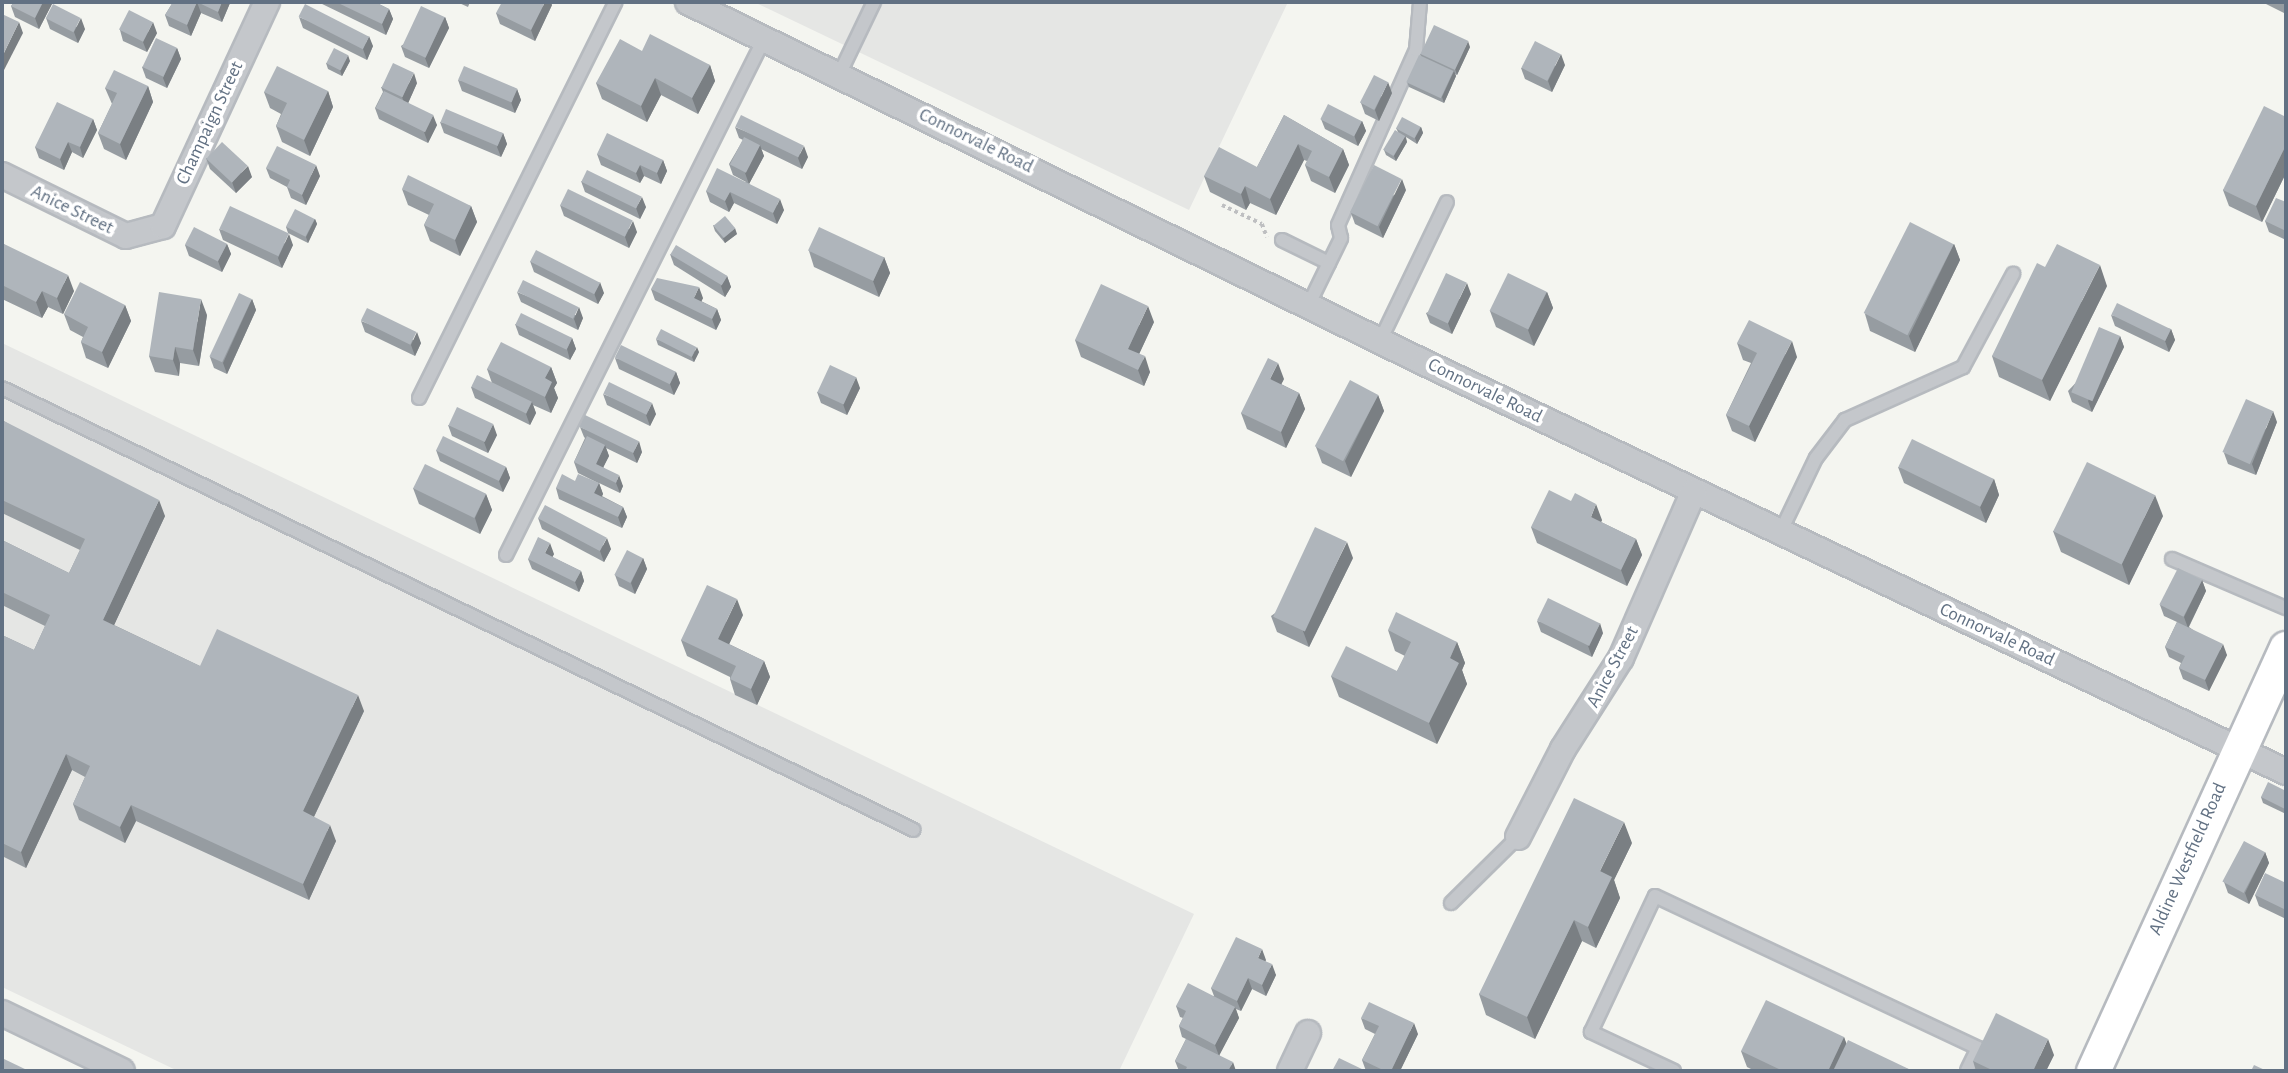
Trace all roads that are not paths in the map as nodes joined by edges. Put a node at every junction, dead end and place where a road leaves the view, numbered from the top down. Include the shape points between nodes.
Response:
1 (267, 2) edge
2 (616, 2) edge
3 (688, 2) edge
4 (874, 2) edge
5 (1420, 2) edge
6 (764, 39) junction
7 (839, 75) junction
8 (2, 175) edge
9 (1447, 202) dead end
10 (145, 236) joint
11 (1282, 240) road end
12 (1329, 263) junction
13 (2013, 274) dead end
14 (1308, 306) junction
15 (1380, 341) junction
16 (2, 388) edge
17 (419, 398) dead end
18 (1694, 491) junction
19 (1780, 533) junction
20 (506, 555) dead end
21 (2172, 559) dead end
22 (2286, 608) edge
23 (2283, 664) edge
24 (2238, 748) junction
25 (2286, 772) edge
26 (914, 830) dead end
27 (1518, 837) joint
28 (1451, 903) dead end
29 (2, 1013) edge
30 (1308, 1033) dead end
31 (122, 1071) edge
32 (1290, 1071) edge
33 (1674, 1071) edge
34 (1967, 1071) edge
35 (2093, 1071) edge

1 - 10 street, Champaign Street via 163,226
2 - 17 lane
3 - 6 street, Connorvale Road
4 - 7 lane
5 - 12 lane via 1416,50 1338,225 1341,238
6 - 7 street, Connorvale Road
6 - 20 lane
7 - 14 street, Connorvale Road
8 - 10 street, Anice Street via 126,236
9 - 15 lane
11 - 12 lane
12 - 14 lane
13 - 19 lane via 1963,367 1845,420 1816,458
14 - 15 street, Connorvale Road
15 - 18 street, Connorvale Road
16 - 26 lane
18 - 19 street, Connorvale Road
18 - 27 street, Anice Street via 1621,658 1563,749
19 - 24 street, Connorvale Road
21 - 22 lane
23 - 24 main road, Aldine Westfield Road
24 - 25 street, Connorvale Road
24 - 35 main road, Aldine Westfield Road
27 - 28 lane
29 - 31 street
30 - 32 street
33 - 34 lane via 1591,1032 1655,896 1978,1048

